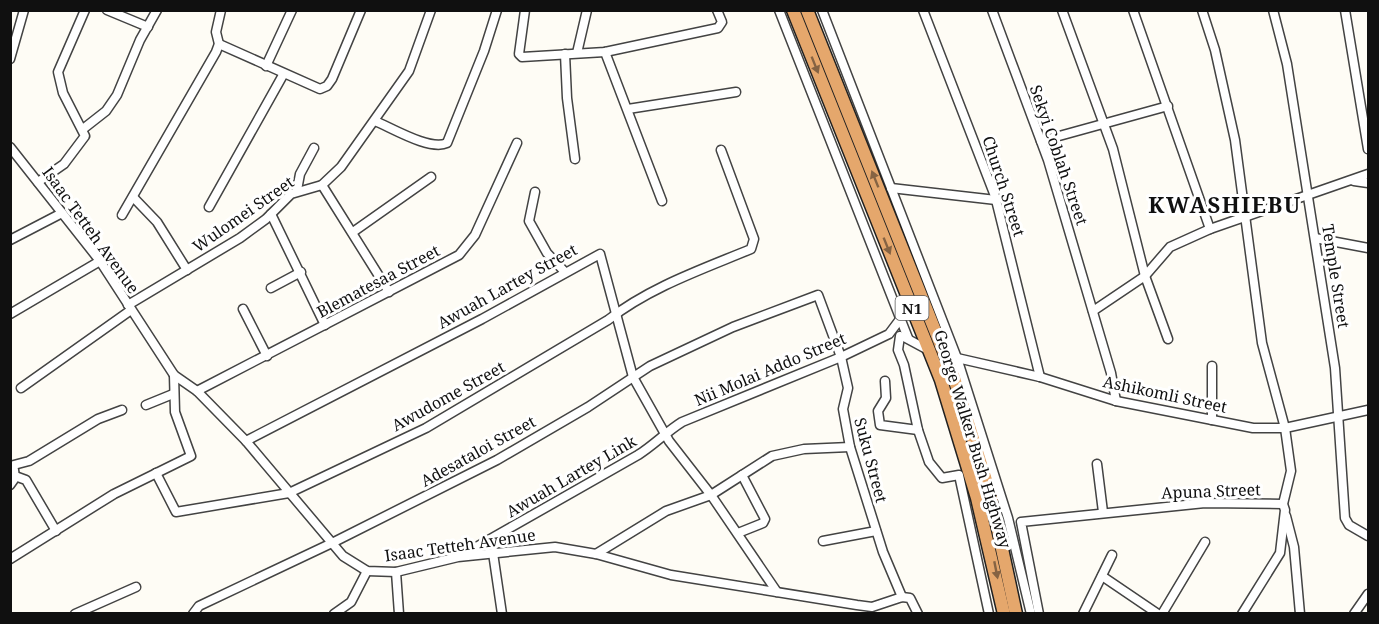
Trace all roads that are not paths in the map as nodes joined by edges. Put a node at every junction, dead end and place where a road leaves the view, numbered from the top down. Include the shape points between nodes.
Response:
1 (24, 10) edge
2 (85, 10) edge
3 (107, 10) edge
4 (157, 10) edge
5 (221, 10) edge
6 (292, 10) edge
7 (361, 10) edge
8 (431, 10) edge
9 (497, 10) edge
10 (525, 10) edge
11 (587, 10) edge
12 (717, 10) edge
13 (779, 10) edge
14 (793, 10) edge
15 (807, 10) edge
16 (822, 10) edge
17 (923, 10) edge
18 (992, 10) edge
19 (1062, 10) edge
20 (1133, 10) edge
21 (1202, 10) edge
22 (1273, 10) edge
23 (1345, 10) edge
24 (148, 27) junction
25 (15, 29) edge
26 (219, 44) junction
27 (605, 52) junction
28 (577, 53) junction
29 (565, 54) junction
30 (10, 59) edge
31 (266, 66) junction
32 (283, 75) junction
33 (736, 92) dead end
34 (1168, 106) junction
35 (628, 109) junction
36 (375, 120) junction
37 (1104, 124) junction
38 (83, 129) junction
39 (1041, 141) junction
40 (517, 142) dead end
41 (10, 147) edge
42 (314, 148) dead end
43 (1368, 149) edge
44 (721, 150) dead end
45 (576, 159) dead end
46 (1368, 174) edge
47 (430, 177) dead end
48 (1354, 181) junction
49 (38, 182) junction
50 (1368, 183) edge
51 (322, 184) junction
52 (891, 188) junction
53 (297, 190) junction
54 (536, 192) dead end
55 (1309, 196) junction
56 (133, 197) junction
57 (996, 200) junction
58 (662, 201) dead end
59 (209, 207) dead end
60 (62, 213) junction
61 (271, 214) junction
62 (122, 215) dead end
63 (1246, 218) junction
64 (1210, 229) junction
65 (353, 232) junction
66 (1315, 238) junction
67 (10, 240) edge
68 (1368, 248) edge
69 (100, 261) junction
70 (188, 270) junction
71 (564, 271) junction
72 (301, 272) junction
73 (1145, 276) junction
74 (271, 288) dead end
75 (389, 292) junction
76 (818, 295) joint
77 (908, 297) junction
78 (129, 307) junction
79 (243, 309) dead end
80 (1093, 311) junction
81 (616, 313) junction
82 (10, 314) edge
83 (901, 318) junction
84 (325, 325) junction
85 (889, 334) junction
86 (904, 337) junction
87 (1168, 339) dead end
88 (930, 351) junction
89 (267, 356) junction
90 (841, 357) junction
91 (957, 358) junction
92 (1212, 366) dead end
93 (174, 375) junction
94 (633, 377) junction
95 (1040, 377) junction
96 (885, 381) dead end
97 (21, 388) dead end
98 (197, 390) junction
99 (173, 394) junction
100 (1116, 401) junction
101 (146, 405) dead end
102 (122, 410) dead end
103 (1368, 410) edge
104 (1338, 415) junction
105 (1212, 420) junction
106 (1286, 428) junction
107 (918, 430) junction
108 (665, 434) junction
109 (246, 441) junction
110 (850, 447) junction
111 (1097, 464) dead end
112 (13, 470) edge
113 (156, 473) junction
114 (742, 475) junction
115 (10, 485) edge
116 (289, 493) junction
117 (711, 495) junction
118 (1284, 507) junction
119 (1103, 512) junction
120 (56, 531) junction
121 (876, 531) junction
122 (738, 534) junction
123 (1368, 536) edge
124 (823, 541) dead end
125 (1205, 542) dead end
126 (332, 543) junction
127 (493, 553) junction
128 (596, 554) junction
129 (1112, 555) dead end
130 (458, 557) junction
131 (10, 560) edge
132 (367, 571) junction
133 (396, 572) junction
134 (1102, 576) junction
135 (136, 586) dead end
136 (777, 592) junction
137 (1368, 594) edge
138 (902, 597) junction
139 (75, 614) edge
140 (194, 614) edge
141 (334, 614) edge
142 (399, 614) edge
143 (502, 614) edge
144 (918, 614) edge
145 (989, 614) edge
146 (1004, 614) edge
147 (1016, 614) edge
148 (1031, 614) edge
149 (1039, 614) edge
150 (1083, 614) edge
151 (1160, 614) edge
152 (1242, 614) edge
153 (1300, 614) edge
154 (1354, 614) edge

1 - 25 street
2 - 38 street via 58,72 63,93
3 - 24 street
4 - 24 street
5 - 26 street via 216,32
6 - 31 street
7 - 32 street via 327,86 316,89
8 - 36 street via 409,71
9 - 36 street via 447,143 426,143
10 - 29 street via 520,56
11 - 28 street
12 - 27 street via 722,22 718,28
13 - 83 street
14 -> 77 highway, George Walker Bush Highway / N1
147 -> 15 highway, George Walker Bush Highway / N1 via 990,493 954,378
16 - 52 street
17 - 57 street, Church Street
18 - 39 street, Sekyi Coblah Street
19 - 37 street
20 - 34 street
21 - 63 street via 1236,140
22 - 55 street, Temple Street via 1287,64
23 - 43 street
24 - 38 street via 117,95 106,111
25 - 30 street
26 - 31 street
26 - 56 street
27 - 28 street
27 - 35 street
28 - 29 street
29 - 45 street
31 - 32 street
32 - 59 street
33 - 35 street
34 - 37 street
34 - 64 street
35 - 58 street
36 - 51 street via 341,167
37 - 39 street
37 - 73 street
38 - 49 street via 85,136 71,156
39 - 80 street, Sekyi Coblah Street
40 - 75 street, Blematesaa Street via 466,248
41 - 49 street, Isaac Tetteh Avenue
42 - 53 street via 297,180
44 - 81 street, Awudome Street via 754,239 751,249 686,276
46 - 48 street
47 - 65 street
48 - 50 street
48 - 55 street
49 - 60 street, Isaac Tetteh Avenue
51 - 53 street, Wulomei Street
51 - 65 street
52 - 57 street
52 - 91 street
53 - 61 street, Wulomei Street
54 - 71 street via 529,221 547,253
55 - 63 street
55 - 66 street, Temple Street
56 - 62 street
56 - 70 street via 157,222
57 - 95 street, Church Street
60 - 67 street
60 - 69 street, Isaac Tetteh Avenue
61 - 70 street, Wulomei Street
61 - 72 street
63 - 64 street
63 - 106 street via 1262,342
64 - 73 street via 1170,247
65 - 75 street
66 - 68 street
66 - 104 street, Temple Street via 1335,368
69 - 78 street, Isaac Tetteh Avenue
69 - 82 street
70 - 78 street, Wulomei Street
71 - 81 street, Awuah Lartey Street via 600,254
71 - 109 street, Awuah Lartey Street via 502,309
72 - 74 street
72 - 84 street
73 - 80 street
73 - 87 street
75 - 84 street, Blematesaa Street
76 - 90 street, Suku Street
76 - 94 street, Adesataloi Street via 733,327
77 - 83 street, Nii Molai Addo Street
77 - 88 highway, George Walker Bush Highway / N1
78 - 93 street, Isaac Tetteh Avenue
78 - 97 street, Wulomei Street
79 - 89 street
80 - 100 street, Sekyi Coblah Street
81 - 94 street, Awuah Lartey Street
81 - 116 street, Awudome Street via 426,428
83 - 85 street, Nii Molai Addo Street
83 - 86 street
84 - 89 street, Blematesaa Street
85 - 86 street
85 - 90 street, Nii Molai Addo Street
86 - 88 street
86 - 107 street via 898,350
88 -> 146 highway, George Walker Bush Highway / N1 via 977,498
89 - 98 street, Blematesaa Street
90 - 108 street, Nii Molai Addo Street via 682,422
90 - 110 street, Suku Street via 848,388 843,409
91 - 95 street, Ashikomli Street
91 - 148 street via 1008,518
92 - 105 street
93 - 98 street, Isaac Tetteh Avenue
93 - 99 street
94 - 108 street, Awuah Lartey Street
94 - 126 street, Adesataloi Street via 497,460
95 - 100 street, Ashikomli Street
96 - 107 street via 886,398 878,411 880,425
98 - 109 street, Isaac Tetteh Avenue
99 - 101 street
99 - 113 street via 177,420 192,456
100 - 105 street, Ashikomli Street
102 - 112 street via 98,419
103 - 104 street, Ashikomli Street
104 - 106 street, Ashikomli Street
104 - 123 street, Temple Street via 1345,518 1349,525
105 - 106 street, Ashikomli Street via 1253,428
106 - 118 street via 1291,471
107 - 145 street via 929,462 942,477 959,475
108 - 117 street, Awuah Lartey Street
108 - 130 street, Awuah Lartey Link via 638,455
109 - 116 street, Isaac Tetteh Avenue
110 - 114 street via 804,449 772,456
110 - 121 street, Suku Street
111 - 119 street
112 - 115 street
112 - 120 street via 26,480
113 - 116 street, Awudome Street via 176,512
113 - 120 street
114 - 117 street
114 - 122 street via 765,519
116 - 126 street, Isaac Tetteh Avenue
117 - 122 street, Awuah Lartey Street
117 - 128 street via 666,512
118 - 119 street, Apuna Street via 1205,503
118 - 152 street via 1280,554
118 - 153 street
119 - 149 street, Apuna Street via 1020,523
120 - 131 street
121 - 124 street
121 - 138 street, Suku Street
122 - 136 street, Awuah Lartey Street
125 - 151 street
126 - 132 street, Isaac Tetteh Avenue via 350,562
126 - 140 street, Adesataloi Street via 199,606
127 - 128 street, Isaac Tetteh Avenue via 555,547
127 - 130 street, Isaac Tetteh Avenue
127 - 143 street
128 - 136 street, Isaac Tetteh Avenue via 671,575
129 - 134 street
130 - 133 street, Isaac Tetteh Avenue
132 - 133 street, Isaac Tetteh Avenue
132 - 141 street via 351,602
133 - 142 street
134 - 150 street
134 - 151 street
135 - 139 street
136 - 138 street, Isaac Tetteh Avenue via 872,607
137 - 154 street
138 - 144 street via 913,601

